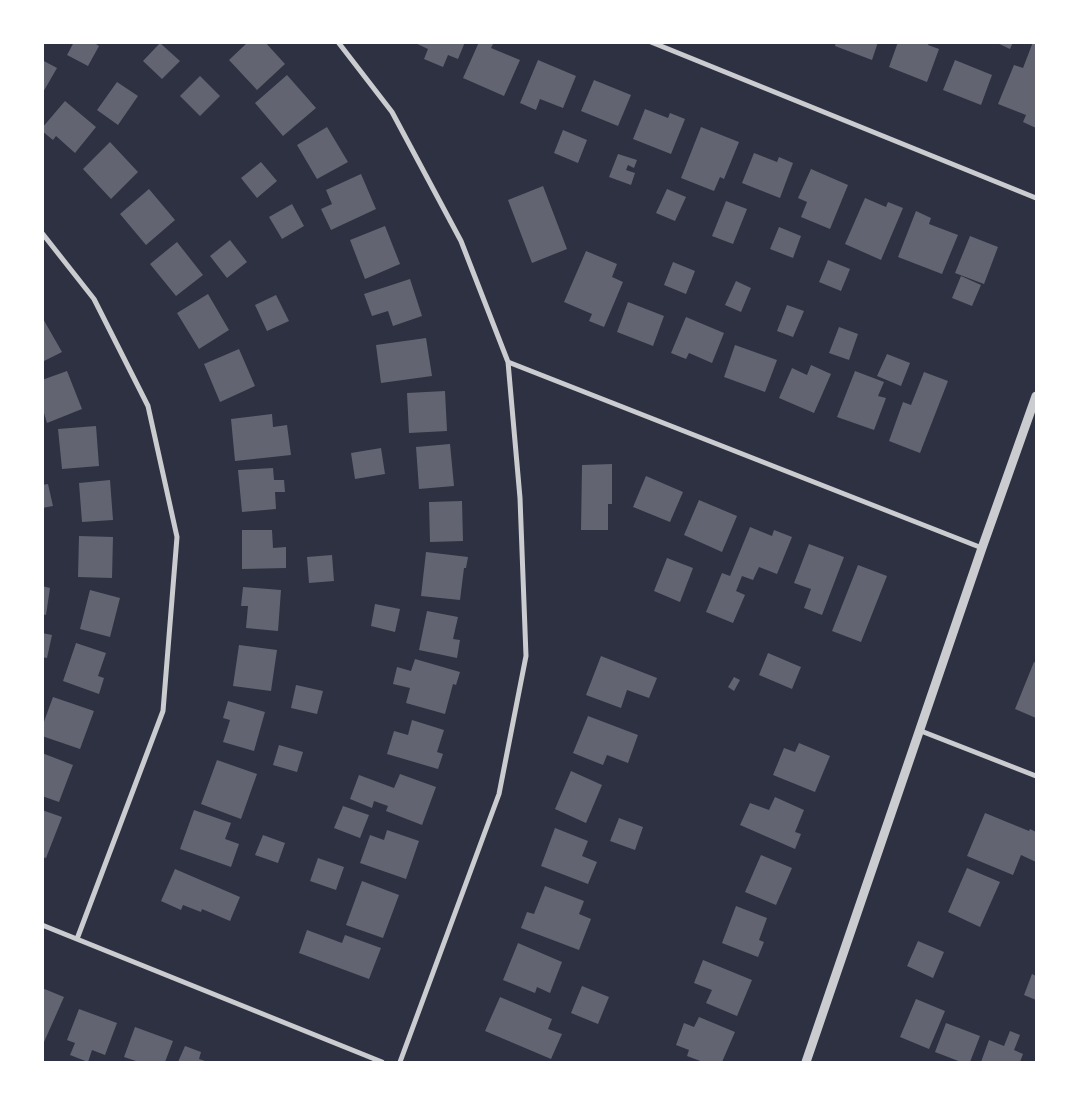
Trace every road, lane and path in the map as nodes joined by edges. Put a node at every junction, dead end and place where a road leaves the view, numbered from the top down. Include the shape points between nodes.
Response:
1 (338, 42) edge
2 (650, 42) edge
3 (1036, 198) edge
4 (42, 233) edge
5 (508, 362) junction
6 (1036, 396) edge
7 (982, 548) junction
8 (921, 731) junction
9 (1036, 776) edge
10 (42, 925) edge
11 (77, 939) junction
12 (382, 1062) edge
13 (400, 1062) edge
14 (806, 1062) edge

1 - 5 street via 392,112 461,241
2 - 3 street
4 - 11 street via 94,299 148,406 177,537 163,711
5 - 7 street
5 - 13 street via 520,498 526,656 499,794
6 - 7 street
7 - 8 street
8 - 9 street
8 - 14 street
10 - 11 street
11 - 12 street

